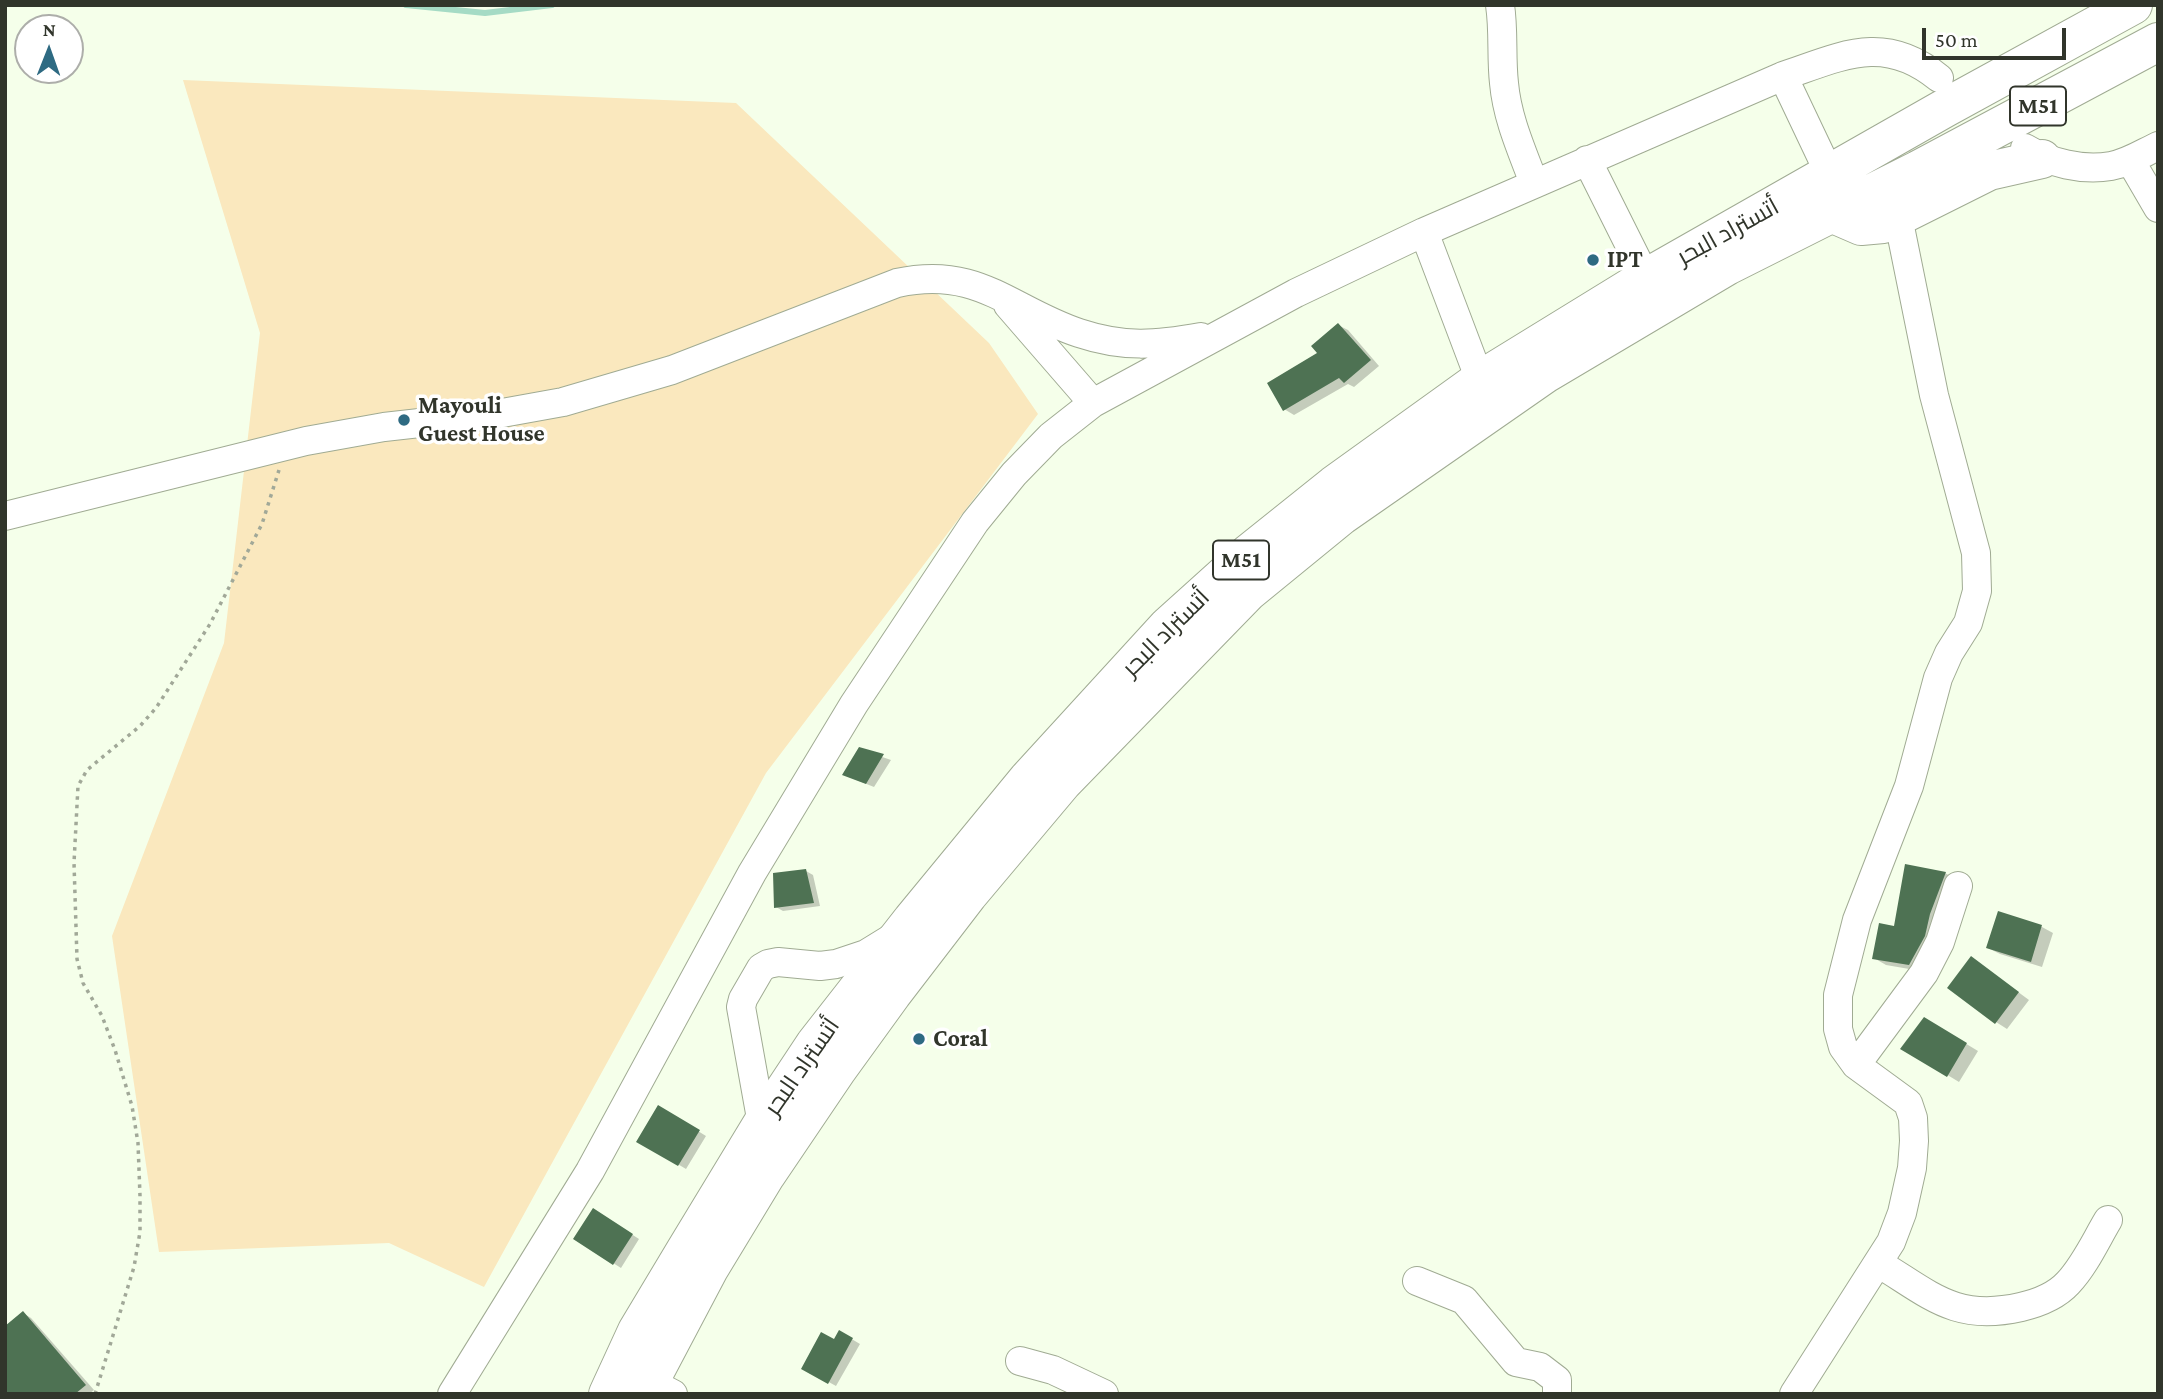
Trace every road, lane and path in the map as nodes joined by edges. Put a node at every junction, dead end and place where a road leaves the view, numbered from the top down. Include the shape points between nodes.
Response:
1 (1500, 5) edge
2 (2133, 5) edge
3 (2158, 42) edge
4 (1783, 76) junction
5 (1939, 78) dead end
6 (2158, 146) edge
7 (2031, 152) joint
8 (1587, 160) junction
9 (2130, 160) junction
10 (1830, 175) junction
11 (1534, 183) junction
12 (2158, 208) edge
13 (1831, 213) junction
14 (1898, 217) junction
15 (1424, 232) junction
16 (1646, 278) junction
17 (997, 293) junction
18 (1226, 332) junction
19 (1480, 380) junction
20 (1093, 403) junction
21 (289, 445) junction
22 (5, 516) edge
23 (1958, 886) dead end
24 (912, 920) junction
25 (1856, 1065) junction
26 (762, 1124) junction
27 (2108, 1220) dead end
28 (1878, 1263) junction
29 (1417, 1281) dead end
30 (1020, 1361) dead end
31 (655, 1390) edge
32 (95, 1394) edge
33 (452, 1394) edge
34 (608, 1394) edge
35 (1104, 1394) edge
36 (1557, 1394) edge
37 (1794, 1394) edge

1 - 11 street via 1504,82 1512,124
2 - 10 highway, أتستراد البحر / M51
3 - 13 highway, أتستراد البحر / M51
4 - 5 street via 1864,52 1888,52 1921,63
4 - 8 street
4 - 10 street
6 - 9 street
7 - 9 street via 2081,166 2111,166
7 - 14 highway
8 - 11 street
8 - 16 street
9 - 12 street
10 - 16 highway, أتستراد البحر / M51
11 - 15 street
13 - 14 highway via 1861,226
13 - 31 highway, أتستراد البحر / M51 via 1727,266 1545,374 1342,516 1248,592 1063,782 892,994 766,1175 709,1269
14 - 25 street via 1934,395 1976,552 1977,591 1968,623 1938,678 1909,786 1857,920 1838,995 1838,1029 1843,1047
15 - 18 street
15 - 19 street
16 - 19 highway, أتستراد البحر / M51
17 - 18 street via 1078,332 1117,343 1157,345
17 - 20 street
17 - 21 street via 948,279 897,283 672,370 563,402
18 - 20 street
19 - 24 highway, أتستراد البحر / M51 via 1323,494 1168,626 1028,779
20 - 33 street via 1051,436 992,500 854,704 752,873 590,1171
21 - 22 street
21 - 32 path via 262,524 210,624 156,708 87,770 78,786 74,863 78,959 83,983 102,1016 132,1106 140,1196 134,1267
23 - 25 street via 1940,942 1924,973
24 - 26 highway, أتستراد البحر / M51 via 815,1044
24 - 26 street via 883,944 851,959 820,966 773,962 761,968 743,999 741,1014
25 - 28 street via 1908,1103 1913,1118 1912,1168 1902,1213
26 - 34 highway, أتستراد البحر / M51 via 637,1331
27 - 28 street via 2074,1275 2057,1293 2008,1310 1963,1310
28 - 37 street
29 - 36 street via 1464,1300 1516,1362 1540,1367 1557,1380
30 - 35 street via 1053,1370

